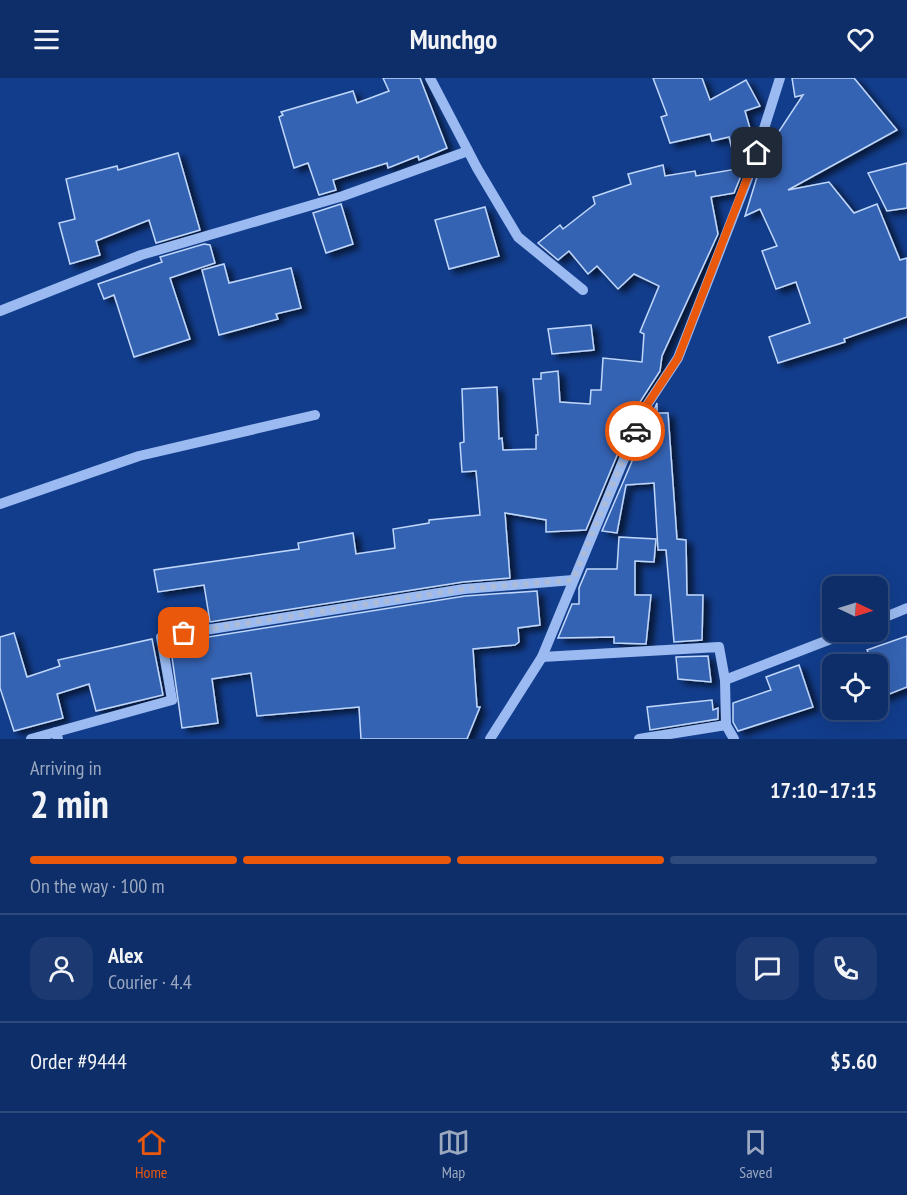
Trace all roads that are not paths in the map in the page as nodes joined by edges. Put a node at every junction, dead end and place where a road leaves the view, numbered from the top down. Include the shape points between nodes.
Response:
1 (430, 78) edge
2 (780, 78) edge
3 (468, 151) junction
4 (582, 290) dead end
5 (0, 311) edge
6 (315, 415) dead end
7 (0, 504) edge
8 (573, 580) junction
9 (907, 608) edge
10 (888, 616) edge
11 (823, 642) edge
12 (542, 657) junction
13 (725, 680) junction
14 (726, 724) junction
15 (57, 735) edge
16 (31, 739) edge
17 (490, 739) edge
18 (639, 739) edge
19 (734, 739) edge

1 - 3 street
2 - 8 street via 750,173 678,358 645,408
3 - 4 street via 518,237
3 - 5 street via 343,196 141,255
6 - 7 street via 139,456
8 - 12 street
8 - 15 street via 464,589 161,637 172,700
9 - 10 street
11 - 13 street
12 - 13 street via 719,647
12 - 17 street
13 - 14 street
14 - 18 street
14 - 19 street
15 - 16 street

